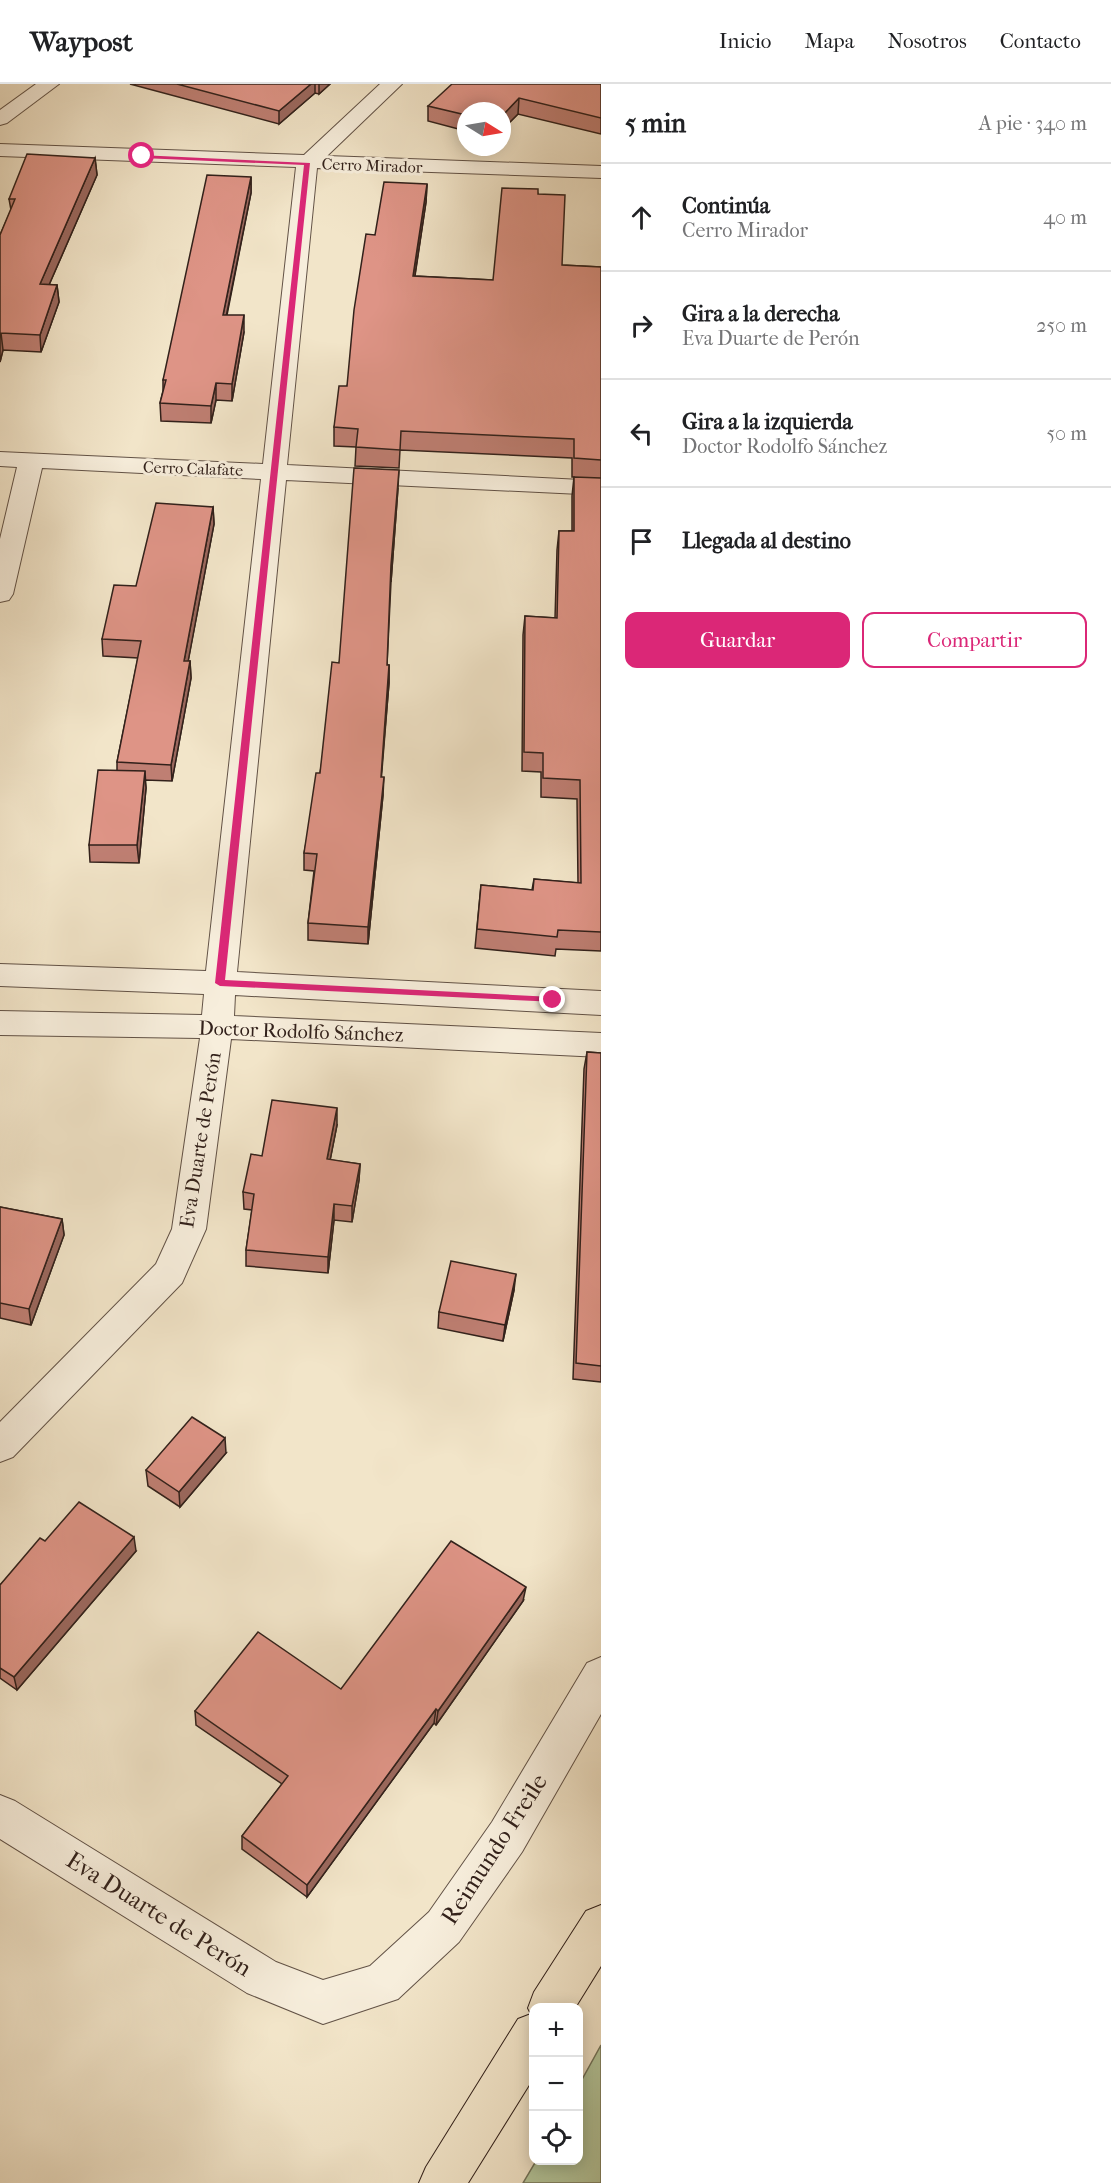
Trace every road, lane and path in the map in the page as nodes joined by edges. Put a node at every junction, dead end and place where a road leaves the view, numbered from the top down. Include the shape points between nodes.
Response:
1 (49, 84) edge
2 (392, 84) edge
3 (0, 119) edge
4 (0, 150) edge
5 (307, 163) junction
6 (601, 172) edge
7 (0, 459) edge
8 (31, 460) junction
9 (274, 471) junction
10 (601, 488) edge
11 (0, 594) edge
12 (0, 975) edge
13 (220, 983) junction
14 (601, 1003) edge
15 (0, 1023) edge
16 (218, 1027) junction
17 (601, 1044) edge
18 (0, 1446) edge
19 (601, 1676) edge
20 (0, 1815) edge
21 (601, 1926) edge
22 (323, 2002) joint
23 (553, 2003) edge
24 (529, 2043) edge
25 (442, 2183) edge

1 - 3 street
2 - 5 street
4 - 5 street, Cerro Mirador
5 - 6 street, Cerro Mirador
5 - 9 street, Eva Duarte de Perón
7 - 8 street, Cerro Calafate
8 - 9 street, Cerro Calafate
8 - 11 street
9 - 10 street, Cerro Calafate
9 - 13 street, Eva Duarte de Perón
12 - 13 street
13 - 14 street
13 - 16 street, Eva Duarte de Perón
15 - 16 street, Doctor Rodolfo Sánchez
16 - 17 street, Doctor Rodolfo Sánchez
16 - 18 street, Eva Duarte de Perón via 189,1229 170,1273
19 - 22 street, Reimundo Freile via 507,1838 444,1928 383,1984
20 - 22 street, Eva Duarte de Perón via 262,1978
21 - 23 main road
24 - 25 main road

